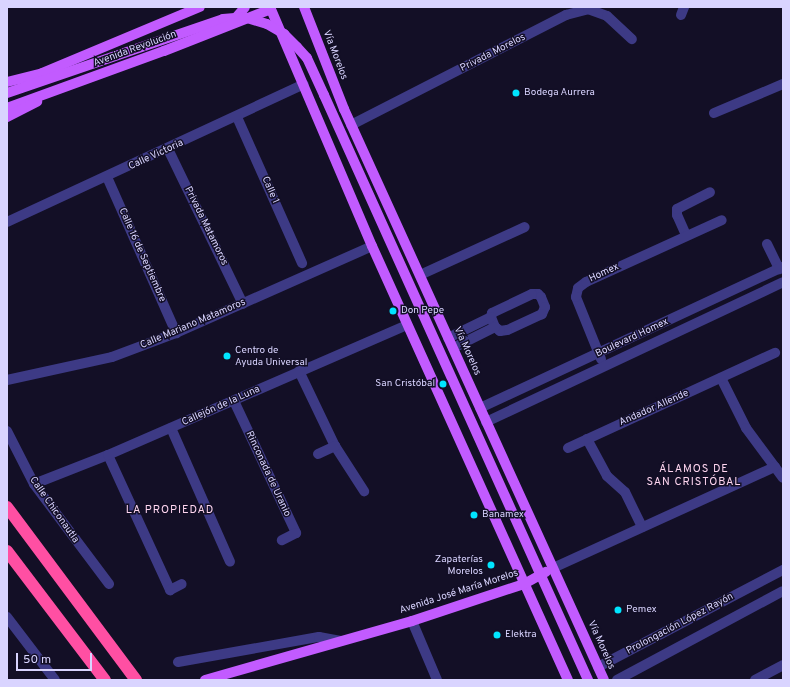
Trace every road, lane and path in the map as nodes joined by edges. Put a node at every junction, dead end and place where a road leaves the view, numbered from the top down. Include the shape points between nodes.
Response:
1 (200, 7) edge
2 (245, 7) edge
3 (304, 7) edge
4 (270, 8) edge
5 (228, 27) junction
6 (632, 39) dead end
7 (43, 77) junction
8 (7, 82) edge
9 (304, 84) junction
10 (783, 84) edge
11 (7, 93) edge
12 (46, 96) junction
13 (7, 108) edge
14 (714, 113) dead end
15 (7, 117) edge
16 (237, 117) junction
17 (351, 125) junction
18 (326, 137) junction
19 (168, 149) junction
20 (107, 177) junction
21 (710, 192) dead end
22 (722, 220) dead end
23 (7, 222) edge
24 (525, 227) dead end
25 (686, 235) junction
26 (766, 244) dead end
27 (372, 246) junction
28 (302, 263) dead end
29 (781, 268) edge
30 (420, 275) junction
31 (783, 282) edge
32 (242, 304) junction
33 (703, 304) junction
34 (491, 317) junction
35 (709, 317) junction
36 (407, 325) junction
37 (495, 327) junction
38 (176, 333) junction
39 (448, 338) junction
40 (453, 348) junction
41 (599, 353) junction
42 (775, 353) dead end
43 (605, 367) junction
44 (299, 371) junction
45 (721, 378) junction
46 (7, 380) edge
47 (234, 401) junction
48 (480, 408) junction
49 (486, 422) junction
50 (171, 428) junction
51 (7, 432) edge
52 (587, 439) junction
53 (335, 446) junction
54 (568, 448) dead end
55 (318, 454) dead end
56 (108, 455) junction
57 (775, 467) junction
58 (783, 478) edge
59 (34, 484) junction
60 (364, 491) dead end
61 (7, 507) edge
62 (642, 527) junction
63 (282, 540) dead end
64 (7, 551) edge
65 (230, 562) dead end
66 (553, 568) junction
67 (783, 570) edge
68 (761, 581) junction
69 (109, 584) dead end
70 (182, 584) dead end
71 (524, 584) junction
72 (783, 591) edge
73 (770, 598) junction
74 (7, 617) edge
75 (412, 621) junction
76 (341, 641) junction
77 (178, 662) dead end
78 (783, 665) edge
79 (598, 667) junction
80 (55, 680) edge
81 (105, 680) edge
82 (136, 680) edge
83 (205, 680) edge
84 (437, 680) edge
85 (568, 680) edge
86 (588, 680) edge
87 (604, 680) edge
88 (617, 680) edge
89 (755, 680) edge

1 - 7 main road
2 - 5 main road
3 - 17 main road, Vía Morelos
4 - 5 main road, Avenida Revolución
4 - 9 main road
5 - 12 main road, Avenida Revolución
6 - 17 street, Privada Morelos via 607,16 588,9 566,15
7 - 8 main road
7 - 11 main road via 25,88
7 - 86 main road via 223,19 244,18 266,24 284,34 298,47 307,58
9 - 16 street, Calle Victoria
9 - 18 main road
10 - 14 street
12 - 13 main road, Avenida Revolución
12 - 15 main road via 31,107
16 - 19 street, Calle Victoria
16 - 28 street, Calle 1
17 - 18 main road
17 - 30 main road, Vía Morelos
18 - 27 main road
19 - 20 street, Calle Victoria
19 - 32 street, Privada Matamoros
20 - 23 street, Calle Victoria
20 - 38 street, Calle 16 de Septiembre
21 - 25 street via 677,209
22 - 25 street, Homex
24 - 30 street
25 - 41 street, Homex via 578,288 576,297
26 - 29 street
27 - 32 street, Calle Mariano Matamoros
27 - 36 main road
29 - 33 street, Boulevard Homex
30 - 39 main road, Vía Morelos
31 - 35 street, Boulevard Homex
32 - 38 street, Calle Mariano Matamoros
33 - 35 street
33 - 41 street, Boulevard Homex
34 - 37 street
34 - 37 street via 497,309 532,294 541,297 545,310 540,315 507,330 500,331
34 - 39 street
35 - 43 street, Boulevard Homex
36 - 44 street, Callejón de la Luna
36 - 71 main road
37 - 40 street
38 - 46 street, Calle Mariano Matamoros via 112,357
39 - 40 main road, Vía Morelos
40 - 48 main road, Vía Morelos
41 - 43 street, Homex
41 - 48 street, Boulevard Homex
42 - 45 street, Andador Allende
43 - 49 street, Boulevard Homex
44 - 47 street, Callejón de la Luna
44 - 53 street
45 - 52 street, Andador Allende
45 - 57 street via 746,428
47 - 50 street, Callejón de la Luna
47 - 63 street, Rinconada de Uranio via 296,533
48 - 49 main road, Vía Morelos
49 - 66 main road, Vía Morelos
50 - 56 street, Callejón de la Luna
50 - 65 street
51 - 59 street, Calle Chiconautla
52 - 54 street, Andador Allende
52 - 62 street via 607,476 625,492
53 - 55 street
53 - 60 street
56 - 59 street, Callejón de la Luna
56 - 70 street via 170,590
57 - 58 street
57 - 62 street, Avenida José María Morelos
59 - 69 street, Calle Chiconautla
61 - 82 highway
62 - 66 street, Avenida José María Morelos
64 - 81 highway
66 - 71 main road, Avenida José María Morelos
66 - 79 main road, Vía Morelos
67 - 68 street, Prolongación López Rayón
68 - 73 street
68 - 79 street, Prolongación López Rayón
71 - 75 main road, Avenida José María Morelos
71 - 85 main road
72 - 73 street, Prolongación López Rayón
73 - 88 street, Prolongación López Rayón
74 - 80 street
75 - 76 main road, Avenida José María Morelos
75 - 84 street
76 - 77 street via 319,637
76 - 83 main road, Avenida José María Morelos
78 - 89 street
79 - 87 main road, Vía Morelos

